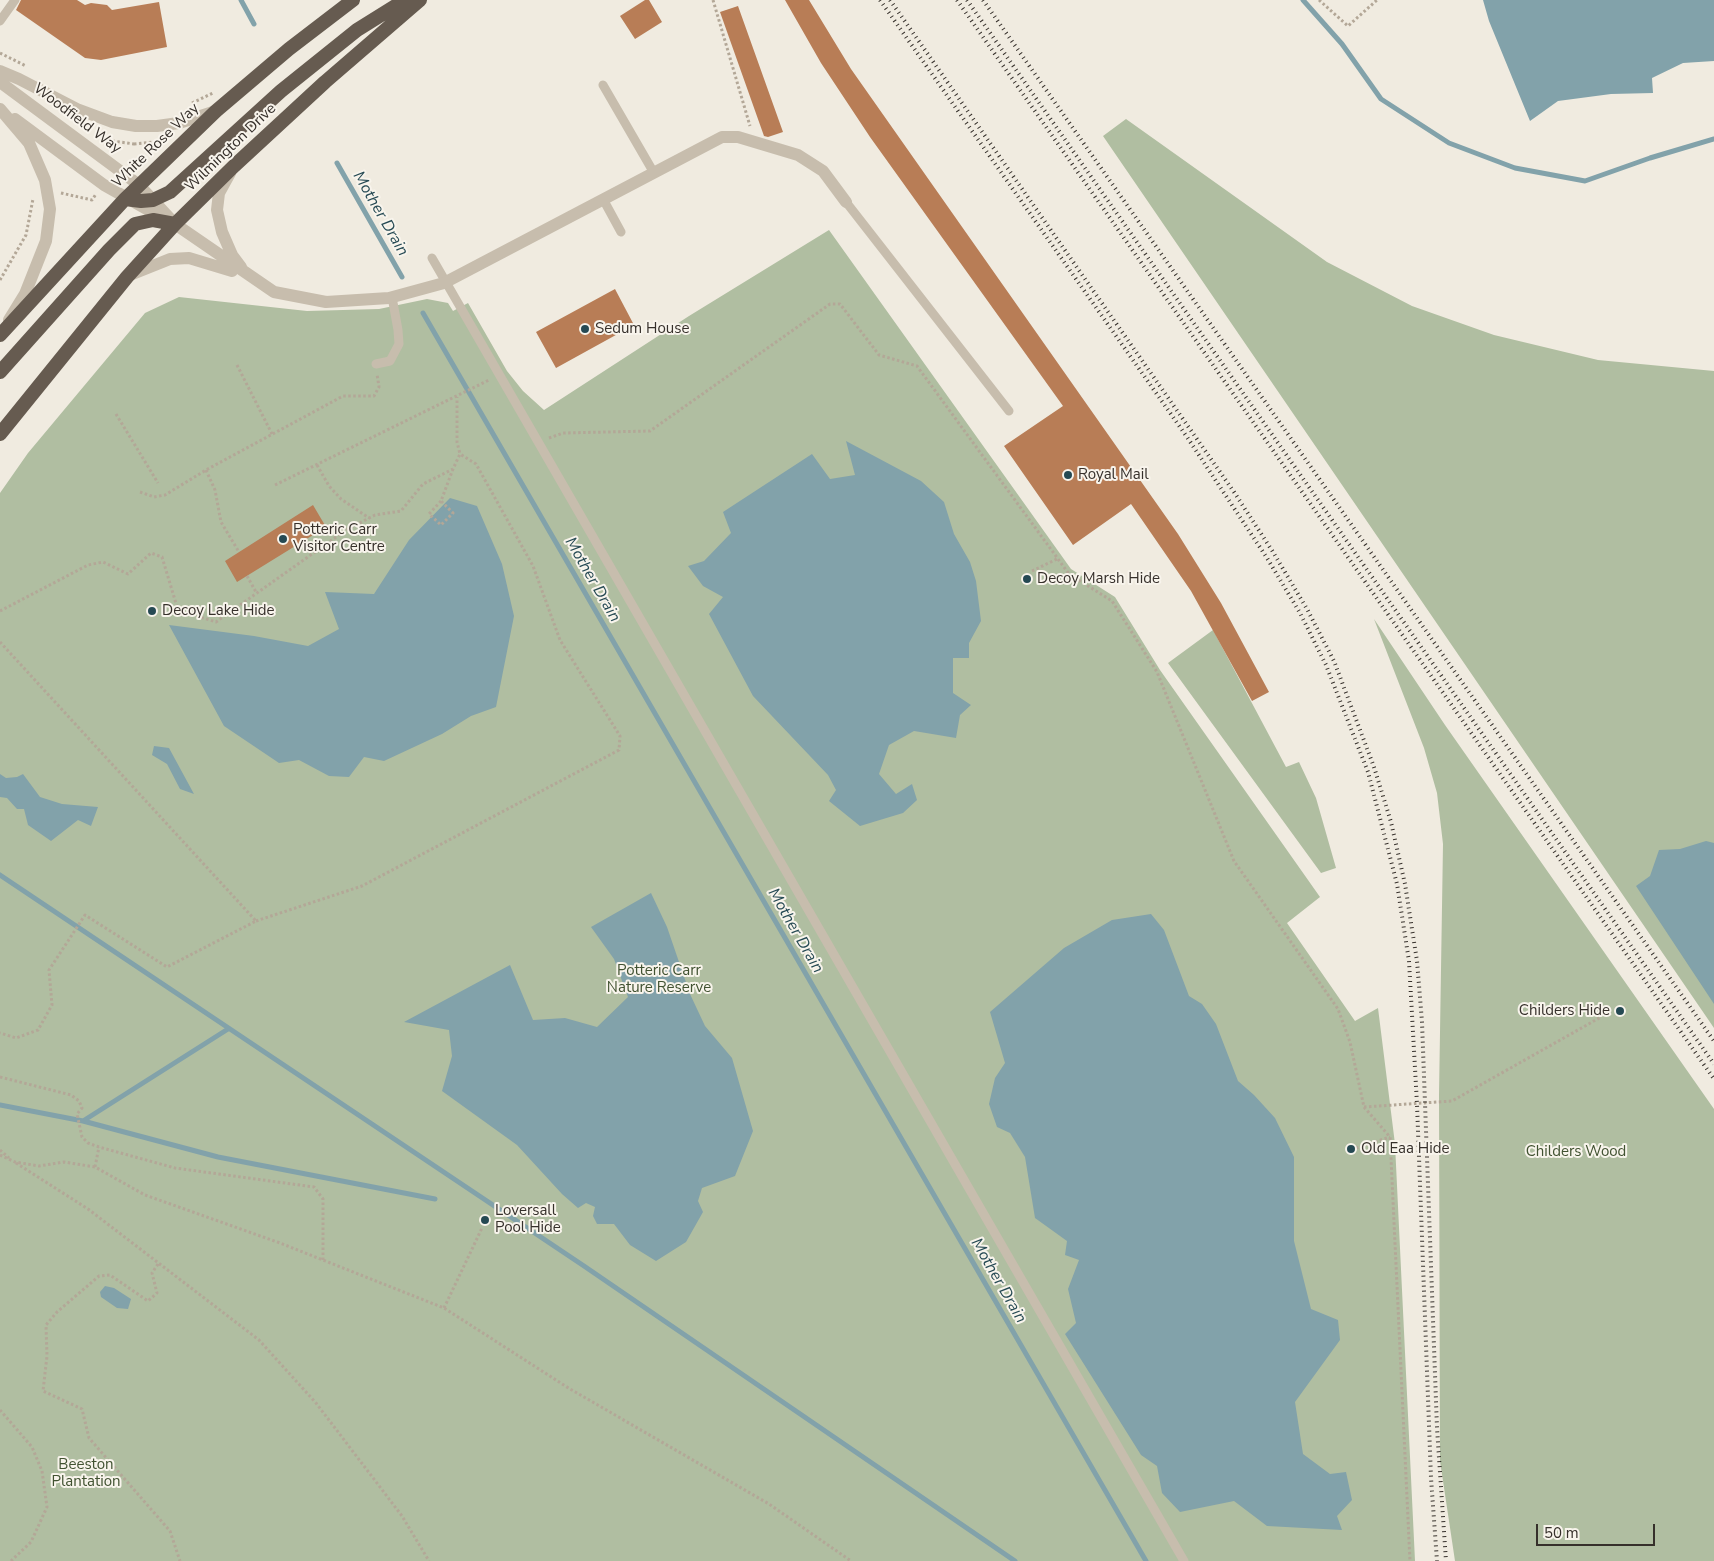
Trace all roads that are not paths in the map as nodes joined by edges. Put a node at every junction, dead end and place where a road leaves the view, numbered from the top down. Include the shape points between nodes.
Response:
1 (15, 0) edge
2 (353, 0) edge
3 (405, 0) edge
4 (420, 0) edge
5 (0, 21) edge
6 (0, 71) edge
7 (0, 82) edge
8 (604, 85) dead end
9 (0, 108) edge
10 (216, 111) junction
11 (234, 166) junction
12 (654, 173) junction
13 (138, 185) junction
14 (125, 199) junction
15 (603, 199) junction
16 (153, 200) junction
17 (846, 202) joint
18 (175, 224) junction
19 (621, 232) dead end
20 (432, 258) dead end
21 (249, 276) junction
22 (127, 277) junction
23 (444, 283) junction
24 (392, 297) junction
25 (1, 334) edge
26 (376, 364) road end
27 (0, 372) edge
28 (1009, 410) dead end
29 (0, 434) edge
30 (1184, 1561) edge

1 - 5 lane
2 - 10 highway, White Rose Way
3 - 16 highway via 349,36 281,91 170,192
4 - 11 highway, Wilmington Drive
6 - 10 street, Woodfield Way via 77,110 112,122 157,126 179,123
7 - 13 street, Woodfield Way
8 - 12 lane
9 - 14 street
9 - 25 street via 29,143 46,180 50,209 46,241 25,294
10 - 13 highway, White Rose Way
11 - 18 highway, Wilmington Drive
11 - 21 street via 220,193 217,210 232,255
12 - 15 street
12 - 17 street via 722,138 738,137 798,155 823,171
13 - 14 highway, White Rose Way
13 - 16 street, Woodfield Way
14 - 16 highway
14 - 18 street
14 - 25 highway, White Rose Way
15 - 19 lane
15 - 23 street
16 - 18 street, Woodfield Way
17 - 28 lane
18 - 21 street
18 - 22 highway, Wilmington Drive
18 - 27 highway via 154,220 135,224
20 - 23 lane
21 - 22 street via 189,258 170,259
21 - 24 street via 274,292 326,302
22 - 29 highway, Wilmington Drive
23 - 24 street
23 - 30 lane
24 - 26 lane via 398,344 390,361

